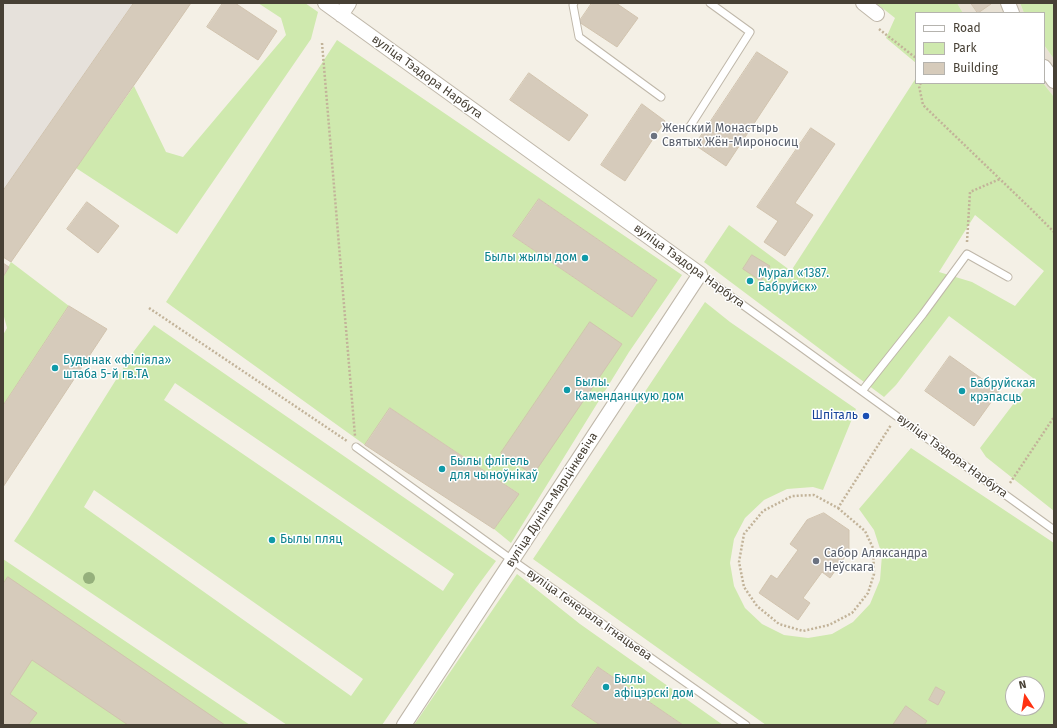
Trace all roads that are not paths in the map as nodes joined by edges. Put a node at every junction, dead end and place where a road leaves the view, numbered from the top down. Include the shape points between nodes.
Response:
1 (325, 3) edge
2 (574, 3) edge
3 (710, 3) edge
4 (863, 3) edge
5 (345, 9) edge
6 (877, 14) road end
7 (1045, 68) edge
8 (1054, 81) edge
9 (661, 97) dead end
10 (689, 128) dead end
11 (700, 274) junction
12 (1008, 277) dead end
13 (862, 391) junction
14 (356, 447) road end
15 (1054, 530) edge
16 (512, 560) junction
17 (404, 725) edge
18 (746, 725) edge

1 - 5 street, вуліца Тэадора Нарбута
2 - 9 lane via 572,5 579,36
3 - 10 lane via 750,32
4 - 6 street
5 - 11 street, вуліца Тэадора Нарбута
7 - 8 street
11 - 13 lane, вуліца Тэадора Нарбута
11 - 16 street, вуліца Дуніна-Марцінкевіча
12 - 13 lane via 967,254
13 - 15 lane, вуліца Тэадора Нарбута
14 - 16 lane, вуліца Генерала Ігнацьева
16 - 17 street, вуліца Дуніна-Марцінкевіча
16 - 18 lane, вуліца Генерала Ігнацьева

